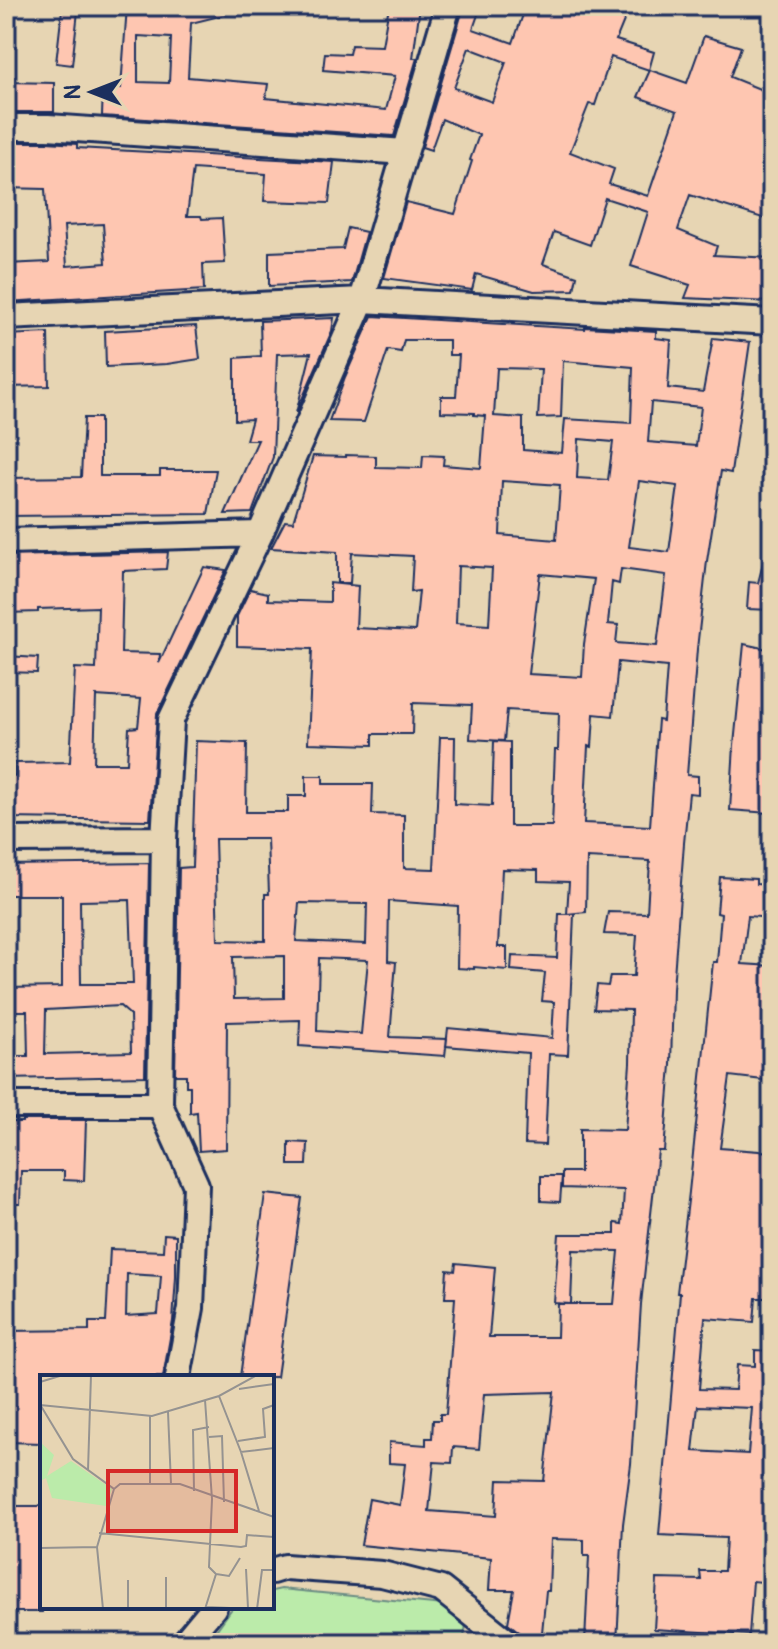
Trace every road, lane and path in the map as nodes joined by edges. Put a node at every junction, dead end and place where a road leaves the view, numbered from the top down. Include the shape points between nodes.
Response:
1 (448, 6) edge
2 (6, 127) edge
3 (405, 152) junction
4 (362, 300) junction
5 (6, 317) edge
6 (772, 322) edge
7 (260, 534) junction
8 (6, 541) edge
9 (164, 839) junction
10 (6, 840) edge
11 (6, 1105) edge
12 (160, 1105) junction
13 (178, 1375) edge
14 (274, 1570) edge
15 (212, 1609) edge
16 (184, 1643) edge
17 (509, 1643) edge

1 - 3 street
2 - 3 street
3 - 4 street
4 - 5 street
4 - 6 street
4 - 7 street
7 - 8 street
7 - 9 street via 171,720
9 - 10 street
9 - 12 street
11 - 12 street
12 - 13 street via 196,1185 191,1308
14 - 17 street via 382,1574 441,1589
15 - 16 street

